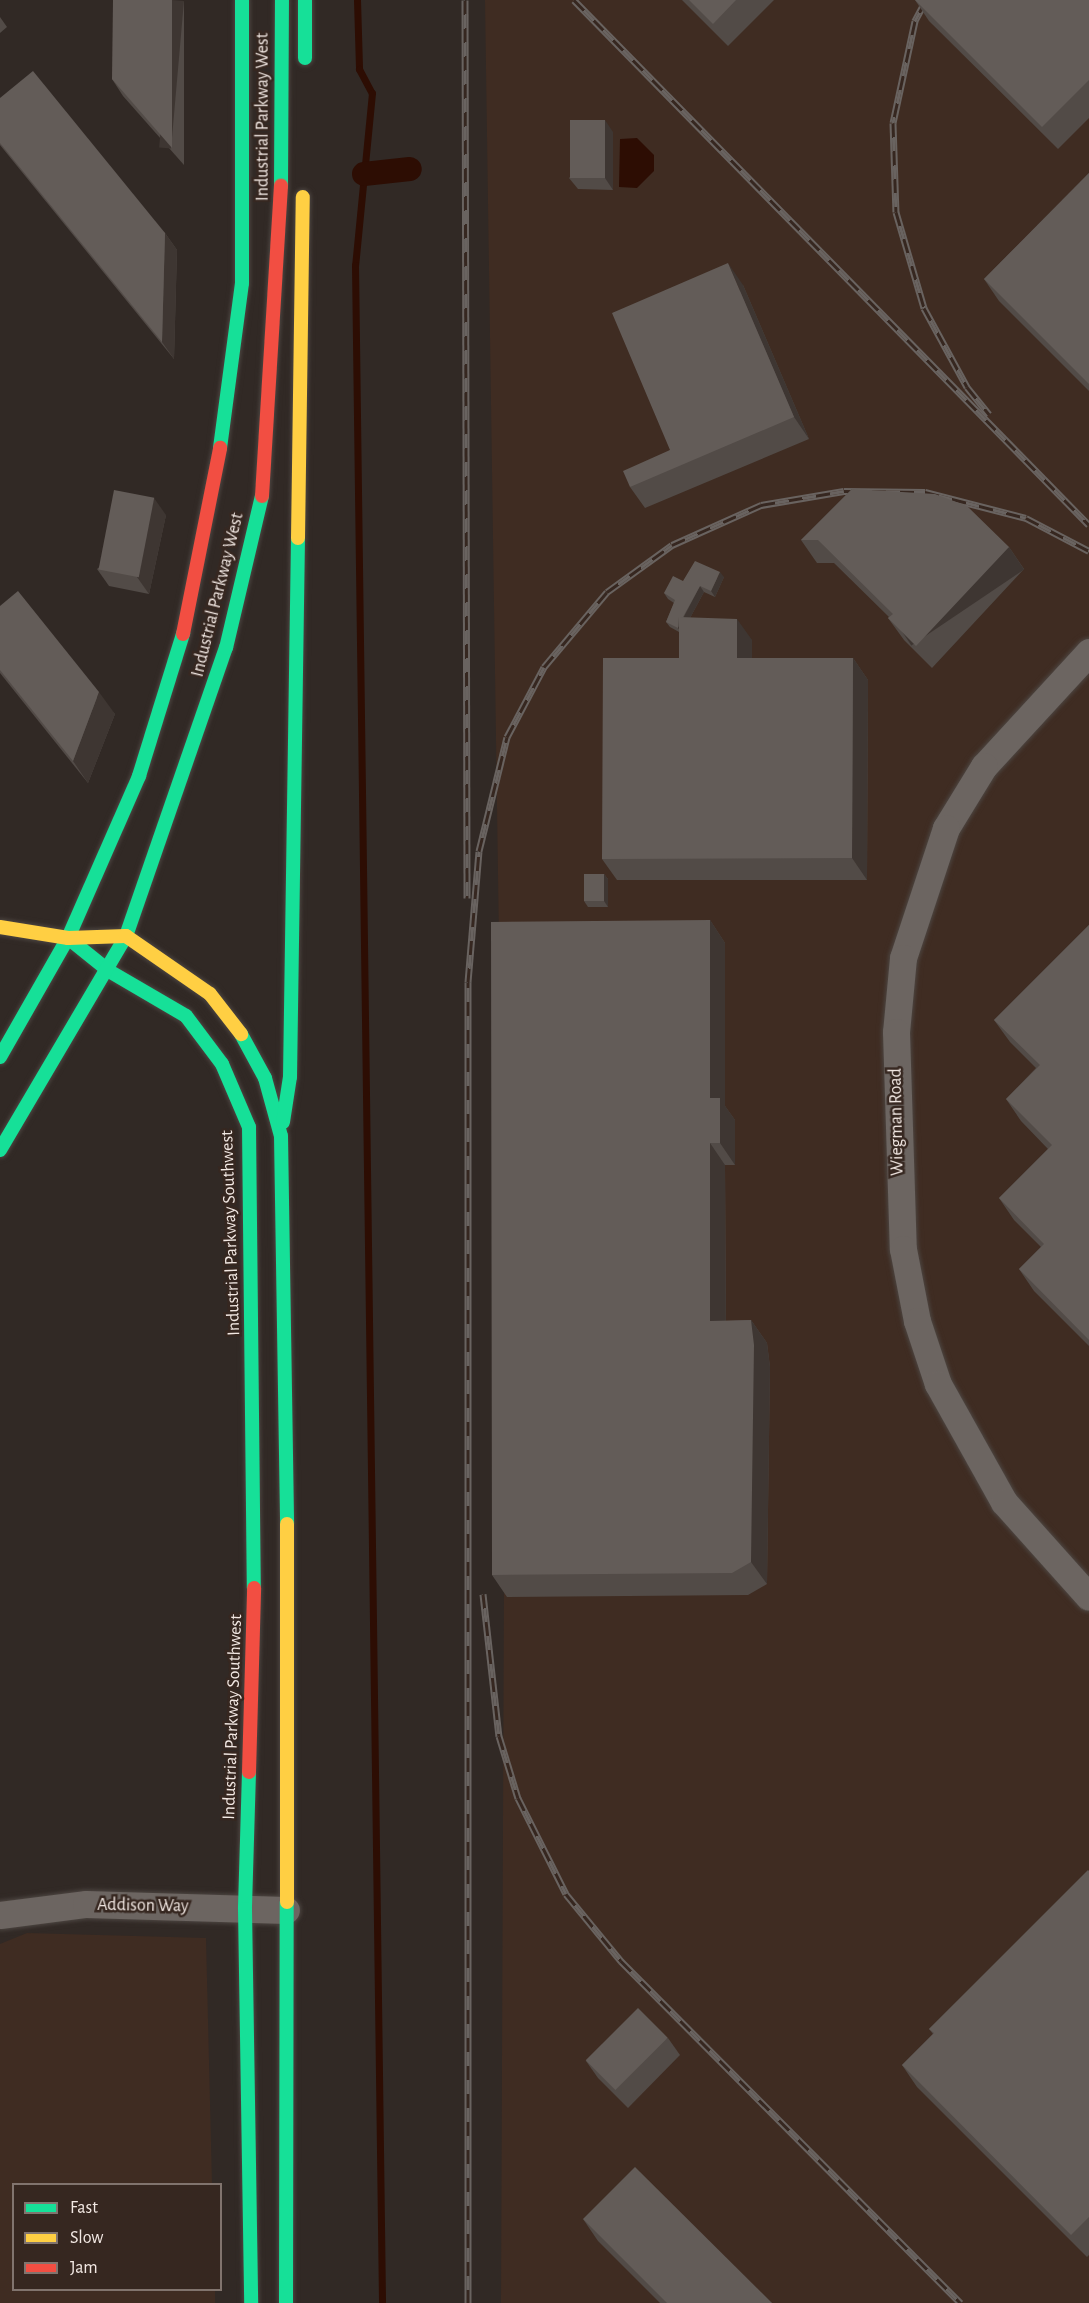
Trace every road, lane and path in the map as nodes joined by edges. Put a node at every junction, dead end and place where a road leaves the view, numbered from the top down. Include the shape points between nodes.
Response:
1 (242, 0) edge
2 (282, 0) edge
3 (304, 0) edge
4 (304, 72) dead end
5 (303, 179) dead end
6 (1089, 652) edge
7 (0, 927) edge
8 (126, 936) junction
9 (68, 938) junction
10 (109, 971) junction
11 (0, 1057) edge
12 (281, 1136) junction
13 (0, 1150) edge
14 (1089, 1597) edge
15 (245, 1909) junction
16 (286, 1910) junction
17 (0, 1915) edge
18 (251, 2303) edge
19 (286, 2303) edge

1 - 9 main road, Industrial Parkway West via 242,283 216,482 182,638 139,776
2 - 8 main road, Industrial Parkway West via 280,219 263,491 226,648
3 - 4 main road
5 - 12 main road via 290,1077
6 - 14 street, Wiegman Road via 984,766 946,828 903,958 896,1043 903,1249 917,1321 939,1384 1004,1502
7 - 9 main road
8 - 9 main road
8 - 10 main road, Industrial Parkway West
8 - 12 main road via 155,951 210,994 238,1029 265,1078
9 - 10 main road, Industrial Parkway Southwest
9 - 11 main road, Industrial Parkway West
10 - 13 main road, Industrial Parkway West
10 - 15 main road, Industrial Parkway Southwest via 186,1017 222,1064 249,1127 256,1537
12 - 16 main road
15 - 16 street, Addison Way
15 - 17 street, Addison Way via 86,1904
15 - 18 main road, Industrial Parkway Southwest
16 - 19 main road

